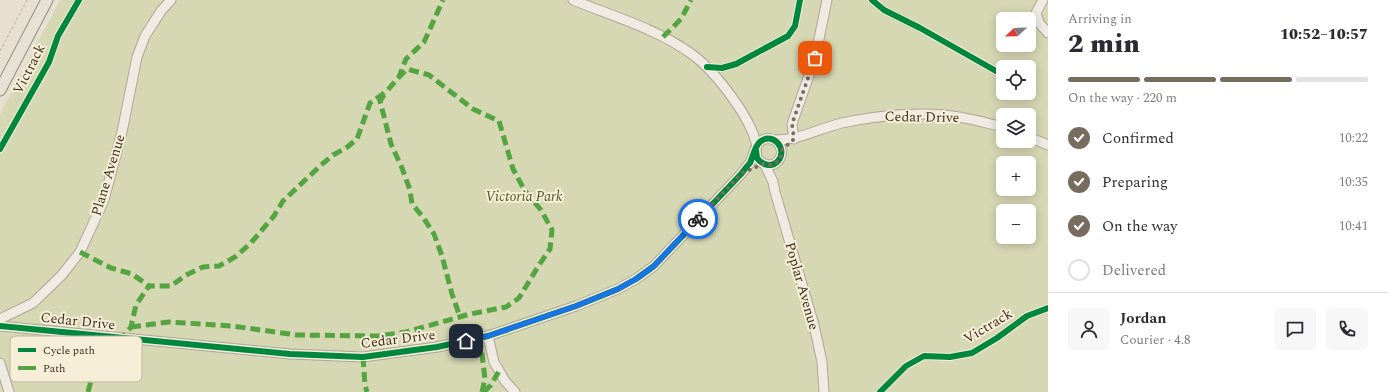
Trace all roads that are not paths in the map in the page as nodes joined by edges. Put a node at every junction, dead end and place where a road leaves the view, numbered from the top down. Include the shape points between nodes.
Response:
1 (47, 0) edge
2 (171, 0) edge
3 (572, 0) edge
4 (827, 0) edge
5 (1043, 0) edge
6 (1048, 33) edge
7 (0, 90) edge
8 (749, 124) junction
9 (996, 125) edge
10 (794, 139) junction
11 (773, 140) junction
12 (1036, 140) edge
13 (1048, 145) edge
14 (756, 148) junction
15 (782, 150) junction
16 (777, 162) junction
17 (764, 164) junction
18 (742, 173) junction
19 (773, 182) junction
20 (0, 320) edge
21 (0, 326) edge
22 (104, 336) edge
23 (488, 336) junction
24 (142, 340) edge
25 (0, 363) edge
26 (9, 392) edge
27 (515, 392) edge
28 (825, 392) edge

1 - 7 main road
2 - 20 street, Plane Avenue via 145,36 137,57 122,132 104,200 80,252 61,276 33,303
3 - 8 street via 653,32 693,55 722,84
4 - 10 street via 815,58 792,124
5 - 6 street via 1036,13
8 - 11 street via 758,133
8 - 14 street
9 - 10 street, Cedar Drive via 963,117 898,114 840,123
10 - 11 street, Cedar Drive
10 - 15 street, Cedar Drive
11 - 14 street via 764,139
11 - 15 street
12 - 13 street
14 - 17 street via 757,158
14 - 18 street, Cedar Drive
15 - 16 street
16 - 17 street
16 - 19 street, Poplar Avenue
17 - 18 street, Cedar Drive
17 - 19 street, Poplar Avenue
18 - 23 street, Cedar Drive via 654,266 636,279 583,303
19 - 28 street, Poplar Avenue via 814,325
21 - 22 street, Cedar Drive
23 - 24 street, Cedar Drive via 437,348 363,357 290,354
23 - 27 street via 494,362
25 - 26 street

